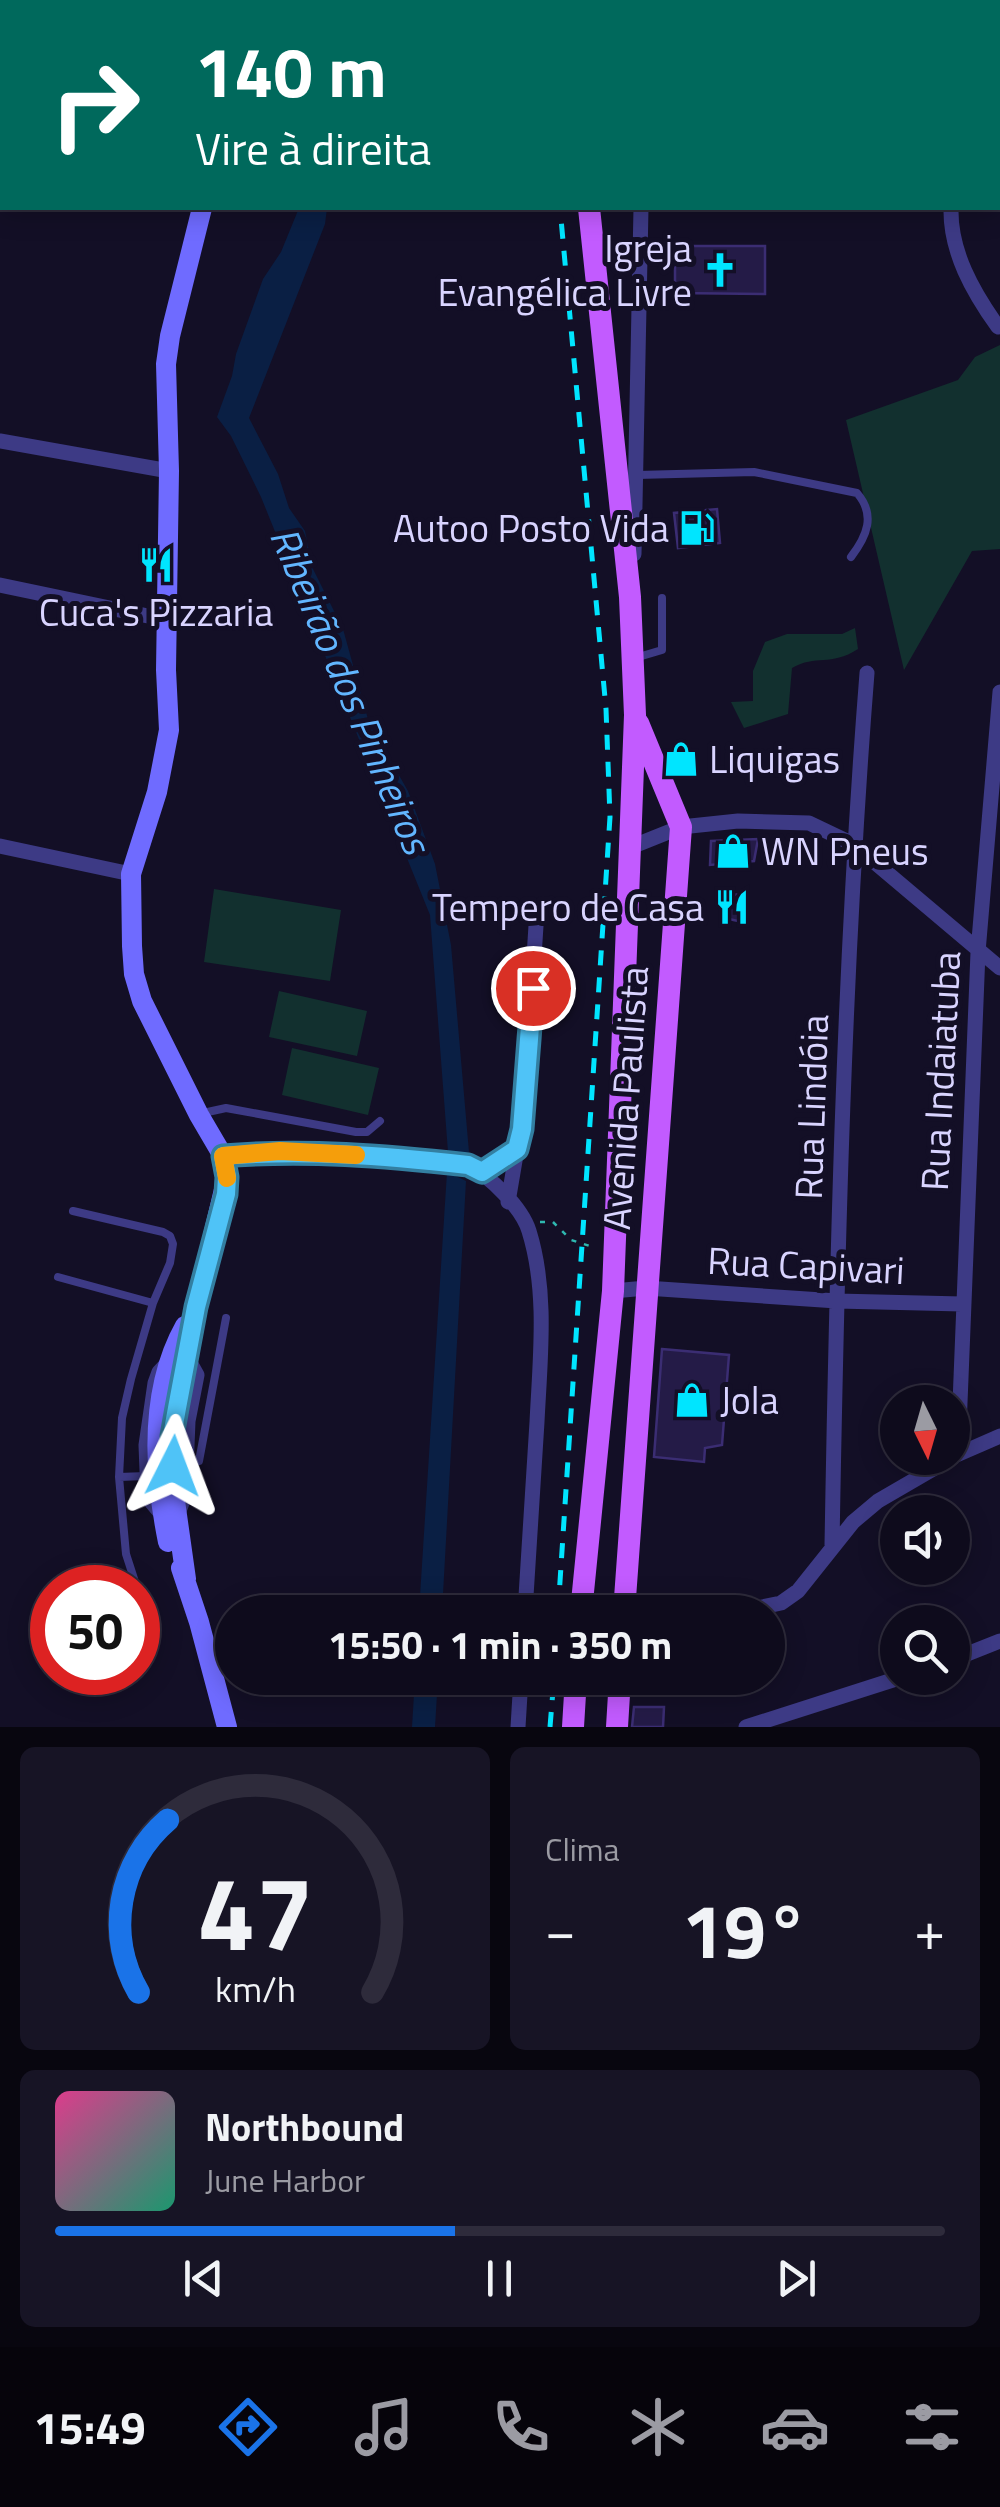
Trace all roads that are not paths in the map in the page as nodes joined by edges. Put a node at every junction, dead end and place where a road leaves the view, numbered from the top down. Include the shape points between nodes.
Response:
1 (202, 210) edge
2 (590, 210) edge
3 (641, 210) edge
4 (951, 210) edge
5 (998, 327) edge
6 (0, 441) edge
7 (169, 471) junction
8 (637, 475) junction
9 (851, 557) dead end
10 (0, 585) edge
11 (630, 598) junction
12 (662, 598) dead end
13 (167, 620) junction
14 (631, 658) junction
15 (867, 673) dead end
16 (1000, 692) edge
17 (635, 716) junction
18 (680, 828) junction
19 (853, 844) junction
20 (0, 846) edge
21 (631, 846) junction
22 (132, 874) junction
23 (537, 910) dead end
24 (978, 952) junction
25 (1000, 968) edge
26 (199, 1115) junction
27 (380, 1121) dead end
28 (517, 1149) junction
29 (223, 1156) junction
30 (476, 1169) junction
31 (508, 1202) junction
32 (73, 1211) dead end
33 (58, 1277) dead end
34 (646, 1288) junction
35 (613, 1291) junction
36 (836, 1301) junction
37 (153, 1304) junction
38 (962, 1304) junction
39 (226, 1318) dead end
40 (176, 1363) junction
41 (958, 1385) edge
42 (1000, 1436) edge
43 (970, 1449) edge
44 (199, 1462) dead end
45 (922, 1475) edge
46 (146, 1476) junction
47 (119, 1477) junction
48 (172, 1511) junction
49 (832, 1545) junction
50 (130, 1565) edge
51 (526, 1595) edge
52 (586, 1595) edge
53 (625, 1595) edge
54 (785, 1600) edge
55 (1000, 1641) edge
56 (970, 1653) edge
57 (880, 1684) edge
58 (520, 1695) edge
59 (575, 1695) edge
60 (619, 1695) edge
61 (227, 1727) edge
62 (518, 1727) edge
63 (573, 1727) edge
64 (617, 1727) edge
65 (746, 1727) edge

1 - 7 main road via 166,364
2 - 11 main road
3 - 8 street
4 - 5 street via 950,230 971,290
6 - 7 street
7 - 13 main road
8 - 9 lane via 754,472 857,493 869,515 864,540
8 - 11 street
10 - 13 street
11 - 14 main road
12 - 14 lane via 662,650
13 - 22 main road via 166,756
14 - 17 main road
15 - 19 street, Rua Lindóia
16 - 24 street, Rua Indaiatuba
17 - 18 main road, Avenida Paulista
17 - 21 main road, Avenida Paulista
18 - 19 street via 809,823
18 - 21 street
18 - 34 main road, Avenida Paulista
19 - 24 street
19 - 36 street, Rua Lindóia
20 - 22 street
21 - 35 main road, Avenida Paulista
22 - 26 main road via 134,974
23 - 28 street
24 - 25 street
24 - 38 street, Rua Indaiatuba
26 - 27 lane via 226,1108 356,1132
26 - 29 main road
28 - 30 street
28 - 31 street
29 - 30 street via 280,1151
29 - 40 main road via 226,1194
30 - 31 street
31 - 51 street via 527,1225 540,1298
32 - 37 lane via 170,1236 170,1263
33 - 37 lane
34 - 35 street, Rua Capivari
34 - 36 street, Rua Capivari
34 - 53 main road, Avenida Paulista
35 - 52 main road, Avenida Paulista
36 - 38 street, Rua Capivari
36 - 49 street, Rua Lindóia
37 - 47 lane via 122,1418
38 - 41 street, Rua Indaiatuba
39 - 44 lane
40 - 46 street via 158,1372 155,1383
40 - 48 main road via 166,1434
40 - 48 street via 197,1373 185,1495
42 - 43 street
45 - 49 street via 878,1501
46 - 47 lane
46 - 48 street via 148,1498
47 - 50 lane
48 - 61 main road via 168,1543 186,1579
49 - 54 street
55 - 56 street
57 - 65 street
58 - 62 street
59 - 63 main road
60 - 64 main road

